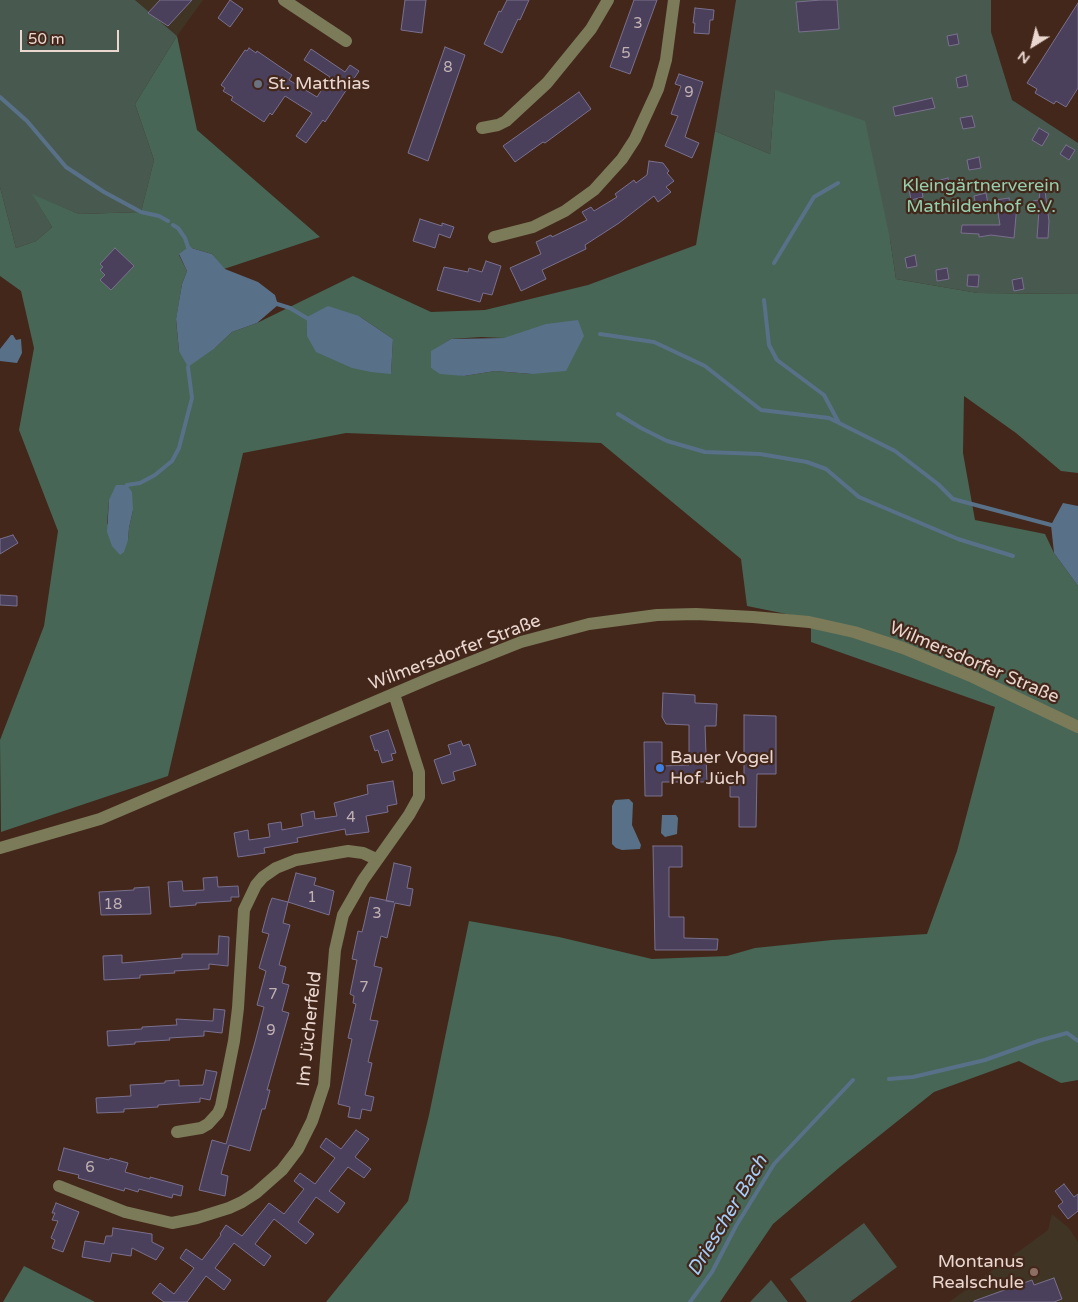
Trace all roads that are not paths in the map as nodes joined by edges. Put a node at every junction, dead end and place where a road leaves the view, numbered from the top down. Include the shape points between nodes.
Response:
1 (284, 0) edge
2 (608, 0) edge
3 (674, 0) edge
4 (346, 41) dead end
5 (482, 128) dead end
6 (494, 238) dead end
7 (394, 694) junction
8 (1078, 727) edge
9 (0, 848) edge
10 (376, 859) junction
11 (177, 1132) dead end
12 (59, 1186) dead end

1 - 4 street
2 - 5 street via 547,83 506,120
3 - 6 street via 666,60 658,90 635,139 622,158 594,190 565,211 533,227
7 - 8 street, Wilmersdorfer Straße via 521,642 589,624 657,615 724,615 809,622 854,632 973,677
7 - 9 street, Wilmersdorfer Straße via 100,819
7 - 10 street, Im Jücherfeld via 419,772 420,788 409,816
10 - 11 street via 363,853 348,852 296,860 276,868 256,885 244,910 238,1008 221,1106 208,1124
10 - 12 street, Im Jücherfeld via 343,915 338,933 324,1085 319,1103 306,1135 282,1170 256,1193 230,1208 172,1223 125,1212

